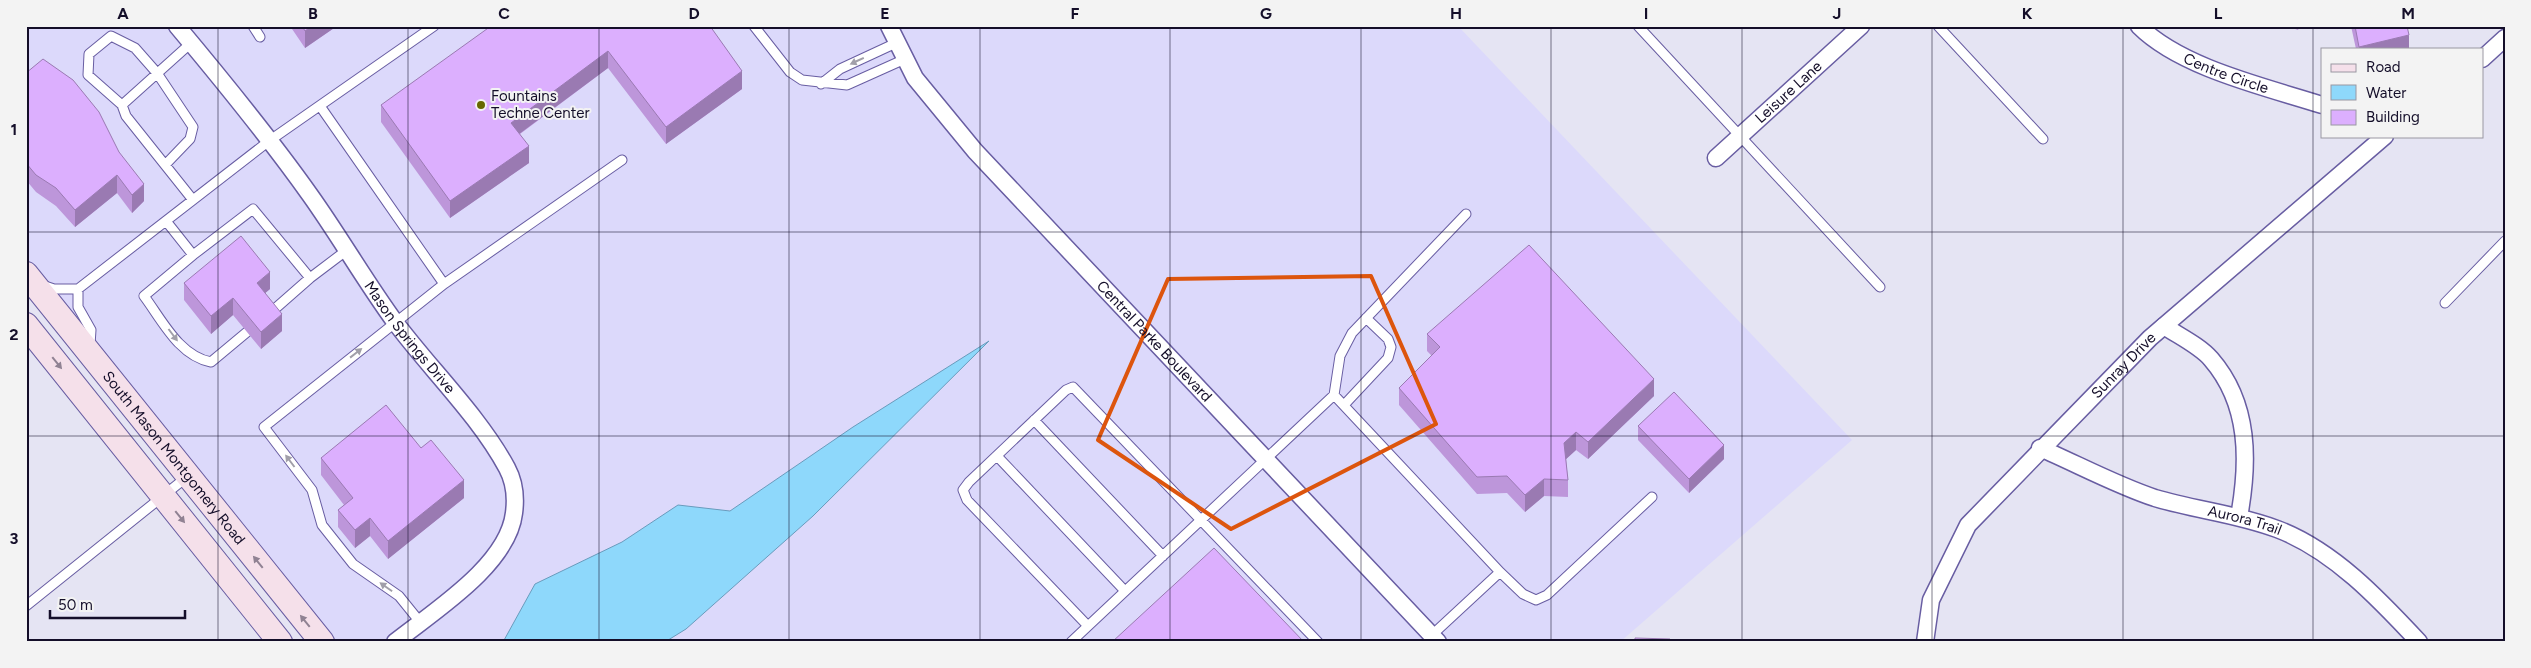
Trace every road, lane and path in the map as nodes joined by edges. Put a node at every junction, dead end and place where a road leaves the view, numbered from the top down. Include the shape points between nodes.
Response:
1 (252, 26) edge
2 (434, 26) edge
3 (754, 26) edge
4 (888, 26) edge
5 (1638, 26) edge
6 (1861, 26) edge
7 (1938, 26) edge
8 (2139, 26) edge
9 (185, 32) edge
10 (260, 37) dead end
11 (2504, 40) edge
12 (896, 44) junction
13 (2484, 57) edge
14 (905, 59) junction
15 (157, 73) junction
16 (820, 84) junction
17 (122, 105) junction
18 (2321, 105) edge
19 (320, 106) junction
20 (1741, 135) junction
21 (2383, 138) edge
22 (2043, 139) dead end
23 (269, 141) junction
24 (1716, 158) dead end
25 (622, 160) dead end
26 (165, 166) junction
27 (193, 200) junction
28 (1466, 214) dead end
29 (166, 221) junction
30 (2505, 241) edge
31 (347, 250) junction
32 (193, 255) junction
33 (29, 278) edge
34 (310, 278) junction
35 (444, 284) junction
36 (1880, 287) dead end
37 (78, 289) junction
38 (2445, 303) dead end
39 (268, 314) edge
40 (1366, 318) junction
41 (395, 322) junction
42 (26, 325) edge
43 (2164, 326) junction
44 (247, 332) edge
45 (89, 352) junction
46 (1334, 395) junction
47 (1344, 405) junction
48 (1034, 420) junction
49 (2040, 448) junction
50 (997, 456) junction
51 (1266, 460) junction
52 (188, 476) junction
53 (163, 496) junction
54 (1652, 497) dead end
55 (2239, 517) junction
56 (1201, 521) junction
57 (1163, 556) junction
58 (1500, 572) junction
59 (1126, 591) junction
60 (26, 606) edge
61 (420, 622) junction
62 (1088, 626) junction
63 (1435, 639) edge
64 (280, 642) edge
65 (322, 642) edge
66 (395, 642) edge
67 (1071, 642) edge
68 (1318, 642) edge
69 (1925, 642) edge
70 (2418, 642) edge

1 - 10 lane
2 - 19 lane
3 - 16 lane via 790,72 802,80
4 - 12 street, Central Parke Boulevard
5 - 20 lane
6 - 20 street, Leisure Lane
7 - 22 lane
8 - 18 street, Centre Circle via 2176,54
9 - 15 lane
9 - 23 street, Mason Springs Drive
11 - 13 street
12 - 14 street, Central Parke Boulevard
12 -> 16 lane via 840,69
14 - 16 lane via 847,85
14 - 51 street, Central Parke Boulevard via 931,100 975,151
15 - 17 lane
15 - 17 lane via 135,48 111,36 89,54 88,76
15 - 26 lane via 193,127 190,140
17 - 26 lane via 126,116
19 - 23 lane
19 - 35 lane
20 - 24 street, Leisure Lane
20 - 36 lane
21 - 43 street, Sunray Drive
23 - 27 lane
23 - 31 street, Mason Springs Drive
25 - 35 lane
26 - 27 lane
27 - 29 lane
28 - 40 lane
29 - 32 lane
29 - 37 lane
30 - 38 lane
31 - 34 lane
31 - 41 street, Mason Springs Drive
32 - 34 lane via 253,209
32 -> 44 lane via 144,296 181,346 198,359 212,362
33 - 37 lane via 54,289
33 - 45 main road, South Mason Montgomery Road
34 - 39 lane
35 - 41 lane
37 - 45 lane via 78,307 91,330
40 - 46 lane via 1352,333 1340,356
40 - 47 lane via 1388,339 1391,346 1388,358
41 - 61 street, Mason Springs Drive via 494,446 508,470 515,497 513,525 500,550 467,584
61 -> 41 lane via 399,596 353,564 322,524 312,490 264,427
42 -> 53 main road
43 - 49 street, Sunray Drive
43 - 55 street via 2210,358 2230,386 2242,418 2244,486
45 - 52 main road, South Mason Montgomery Road
46 - 47 lane
46 - 51 lane
47 - 58 lane
48 - 50 lane
48 - 56 lane via 1073,387
48 - 57 lane
49 - 55 street, Aurora Trail via 2155,498
49 - 69 street, Sunray Drive via 1968,525 1931,600
50 - 59 lane
50 - 62 lane via 963,490 967,500
51 - 56 lane
51 - 63 street, Central Parke Boulevard
52 - 53 lane
65 -> 52 main road, South Mason Montgomery Road
53 - 60 lane
53 -> 64 main road
54 - 58 lane via 1547,595 1536,600 1523,594
55 - 70 street, Aurora Trail via 2278,529 2342,568 2381,602
56 - 57 lane
56 - 68 lane
57 - 59 lane
58 - 63 lane
59 - 62 lane
61 - 66 street, Mason Springs Drive
62 - 67 lane

